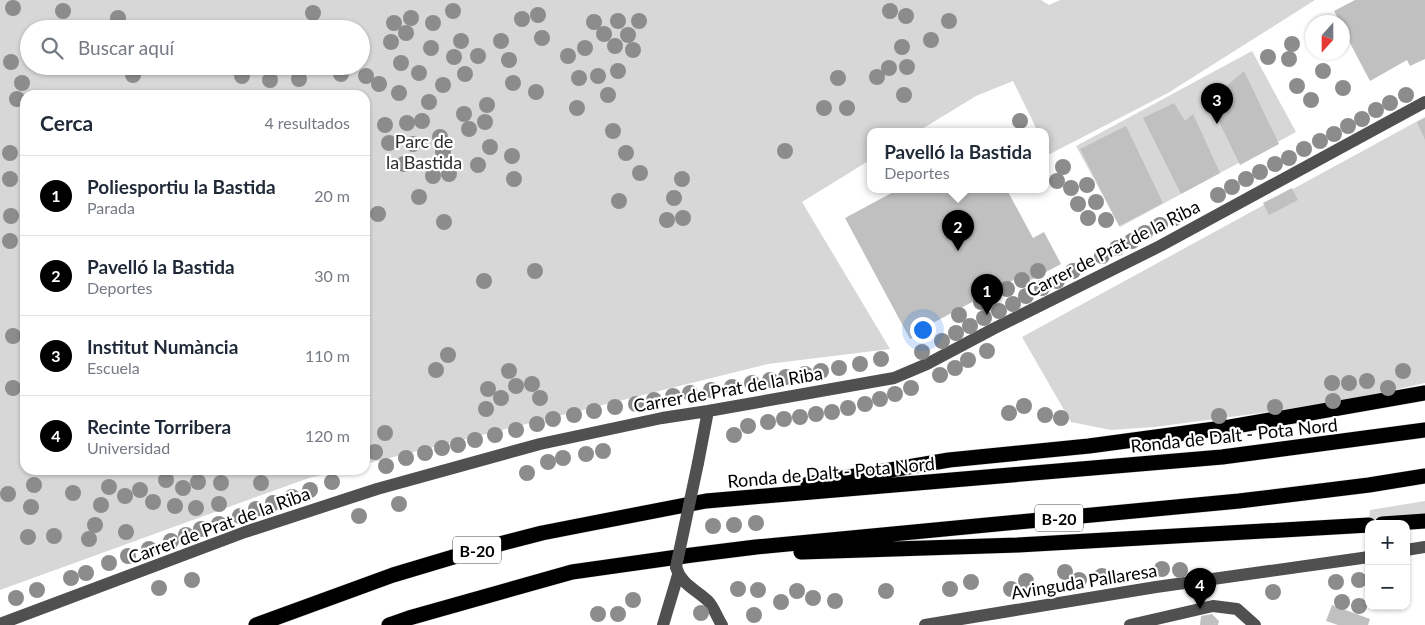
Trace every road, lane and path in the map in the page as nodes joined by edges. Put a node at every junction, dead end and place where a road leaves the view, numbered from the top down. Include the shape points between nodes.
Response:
1 (1425, 102) edge
2 (1425, 393) edge
3 (708, 411) junction
4 (1425, 430) edge
5 (1425, 476) edge
6 (706, 501) junction
7 (1425, 521) edge
8 (1410, 522) edge
9 (1365, 525) edge
10 (1425, 547) edge
11 (1410, 549) edge
12 (692, 555) junction
13 (1365, 558) edge
14 (677, 571) junction
15 (0, 624) edge
16 (256, 625) edge
17 (389, 625) edge
18 (663, 625) edge
19 (722, 625) edge
20 (925, 625) edge
21 (1130, 625) edge
22 (1255, 625) edge

1 - 3 street, Carrer de Prat de la Riba via 1160,246 927,364 894,378
2 - 6 highway via 1230,427 949,460
3 - 14 street, bridge
3 - 15 street, Carrer de Prat de la Riba via 540,444 377,489 245,532
4 - 6 highway, Ronda de Dalt - Pota Nord / B-20 via 1222,457
5 - 12 highway, B-20 via 1239,501 756,546
6 - 16 highway, Ronda de Dalt - Pota Nord / B-20 via 542,533 480,549 393,575
7 - 8 highway
9 - 12 highway via 1018,545
10 - 11 street
12 - 17 highway, B-20 via 572,572
13 - 20 street, Avinguda Pallaresa via 1156,587
14 - 18 street
14 - 19 street via 688,586 709,602
21 - 22 street via 1213,606 1237,609

